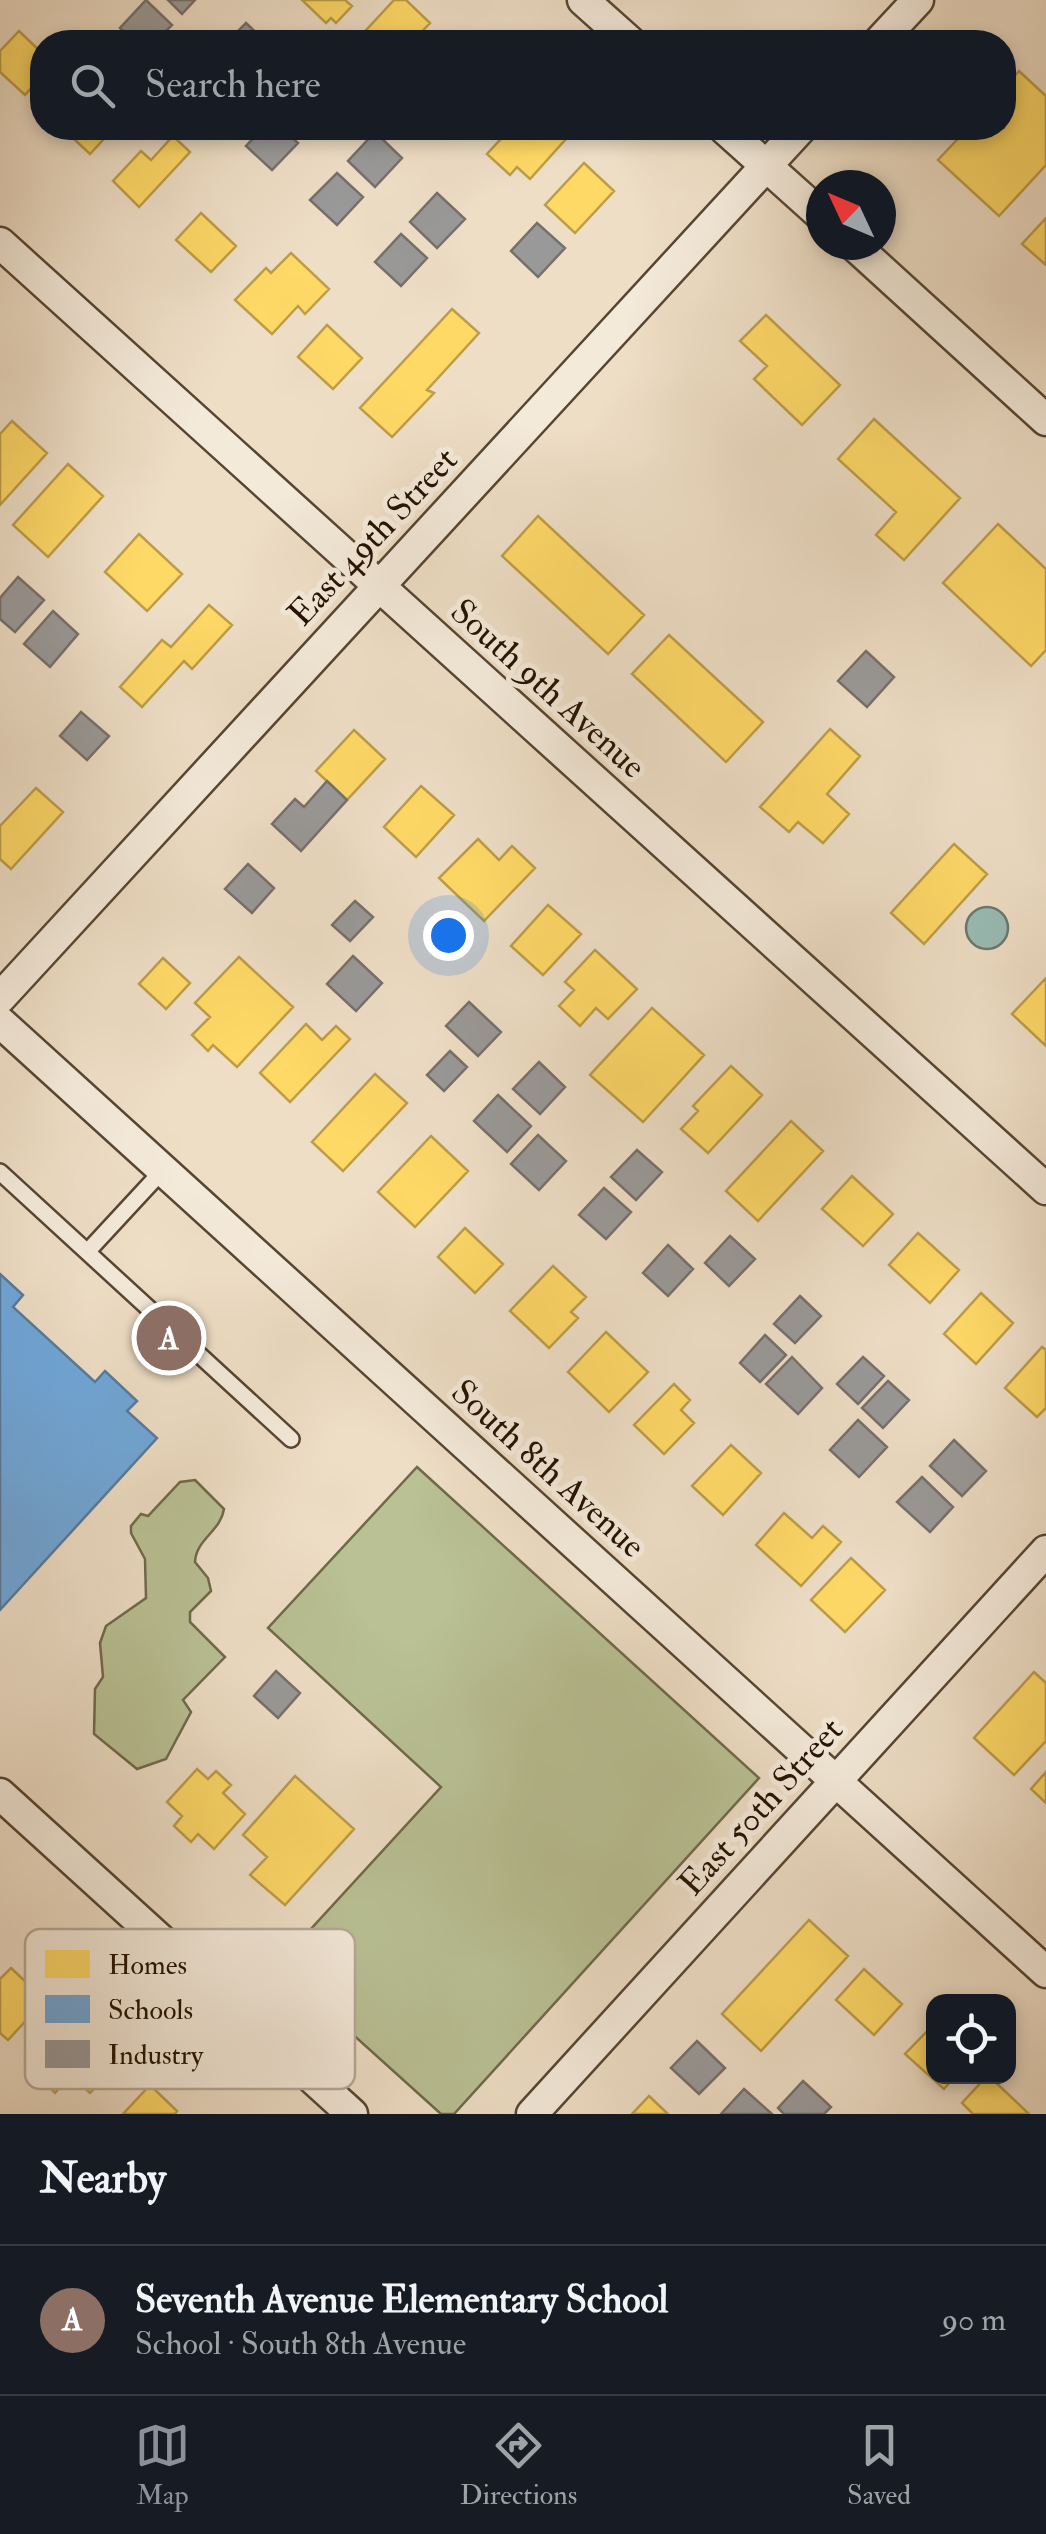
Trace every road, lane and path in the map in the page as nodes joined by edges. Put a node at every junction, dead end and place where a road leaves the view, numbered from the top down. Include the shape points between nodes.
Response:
1 (584, 0) edge
2 (918, 0) edge
3 (617, 30) edge
4 (890, 30) edge
5 (738, 140) edge
6 (790, 140) edge
7 (766, 165) junction
8 (806, 201) edge
9 (0, 243) edge
10 (870, 260) edge
11 (1046, 420) edge
12 (378, 587) junction
13 (0, 998) edge
14 (0, 1022) edge
15 (163, 1170) junction
16 (0, 1172) edge
17 (1046, 1190) edge
18 (88, 1251) junction
19 (291, 1439) dead end
20 (1046, 1552) edge
21 (836, 1781) junction
22 (0, 1794) edge
23 (148, 1929) edge
24 (1046, 1972) edge
25 (324, 2089) edge
26 (352, 2114) edge
27 (532, 2114) edge

1 - 3 street
2 - 4 street
5 - 7 street
6 - 7 street, East 49th Street
7 - 8 street
7 - 12 street, East 49th Street
9 - 12 street, South 9th Avenue
10 - 11 street
12 - 13 street, East 49th Street
12 - 17 street, South 9th Avenue
14 - 15 street, South 8th Avenue
15 - 18 lane
15 - 21 street, South 8th Avenue
16 - 18 lane
18 - 19 lane
20 - 21 street, East 50th Street
21 - 24 street, South 8th Avenue
21 - 27 street, East 50th Street
22 - 23 street
25 - 26 street

